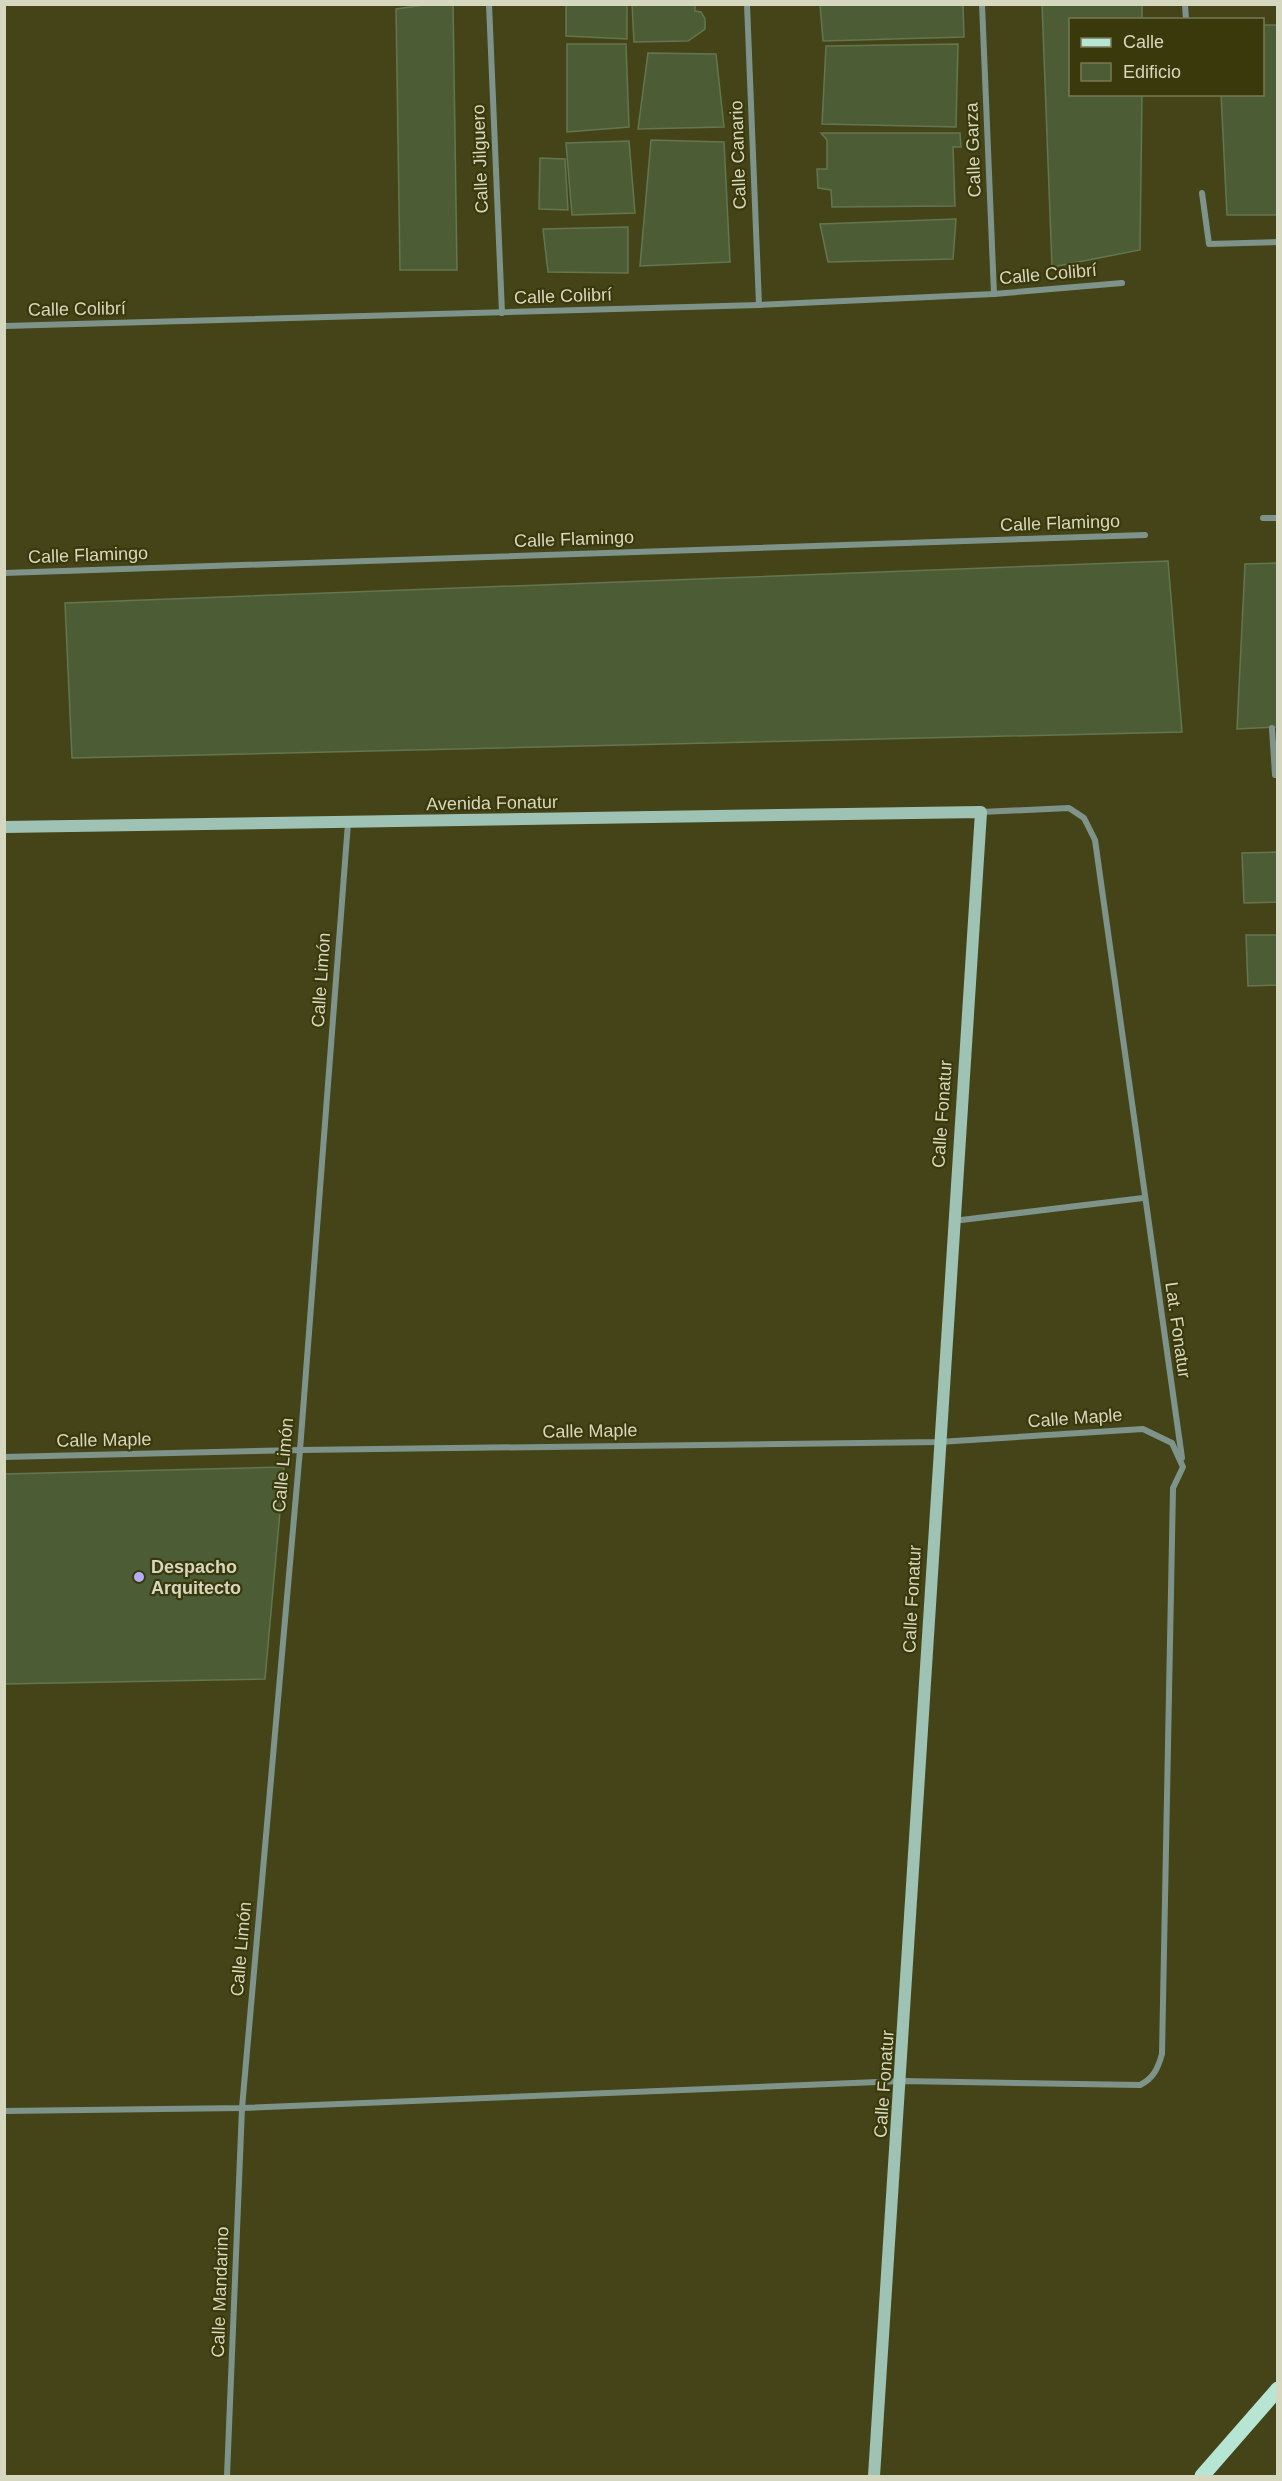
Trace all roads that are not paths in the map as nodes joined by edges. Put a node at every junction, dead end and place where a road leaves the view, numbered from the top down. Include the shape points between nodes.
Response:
1 (489, 4) edge
2 (747, 4) edge
3 (982, 4) edge
4 (1202, 193) dead end
5 (1278, 242) edge
6 (1122, 283) dead end
7 (994, 294) junction
8 (759, 305) junction
9 (502, 313) junction
10 (4, 326) edge
11 (1263, 518) dead end
12 (1278, 518) edge
13 (1145, 535) dead end
14 (4, 573) edge
15 (1272, 728) dead end
16 (1278, 775) edge
17 (981, 812) junction
18 (348, 823) junction
19 (4, 827) edge
20 (1143, 1198) junction
21 (953, 1221) junction
22 (939, 1442) junction
23 (300, 1450) junction
24 (4, 1457) edge
25 (1183, 1467) junction
26 (902, 2081) junction
27 (242, 2108) junction
28 (4, 2111) edge
29 (1278, 2389) edge
30 (227, 2476) edge
31 (874, 2476) edge
32 (1202, 2476) edge

1 - 9 street, Calle Jilguero
2 - 8 street, Calle Canario
3 - 7 street, Calle Garza
4 - 5 street via 1209,244
6 - 7 street, Calle Colibrí
7 - 8 street, Calle Colibrí
8 - 9 street, Calle Colibrí
9 - 10 street, Calle Colibrí
11 - 12 street
13 - 14 street, Calle Flamingo
15 - 16 street
17 - 18 main road, Avenida Fonatur
17 - 20 street, Lat. Fonatur via 1069,808 1084,818 1095,840
17 - 21 main road, Calle Fonatur
18 - 19 main road, Avenida Fonatur
18 - 23 street, Calle Limón
20 - 21 street
20 - 25 street, Lat. Fonatur
21 - 22 main road, Calle Fonatur
22 - 23 street, Calle Maple
22 - 25 street, Calle Maple via 1143,1429 1172,1443
22 - 26 main road, Calle Fonatur
23 - 24 street, Calle Maple
23 - 27 street, Calle Limón
25 - 26 street via 1173,1488 1162,2054 1158,2067 1140,2085
26 - 27 street
26 - 31 main road, Calle Fonatur
27 - 28 street
27 - 30 street, Calle Mandarino
29 - 32 main road

